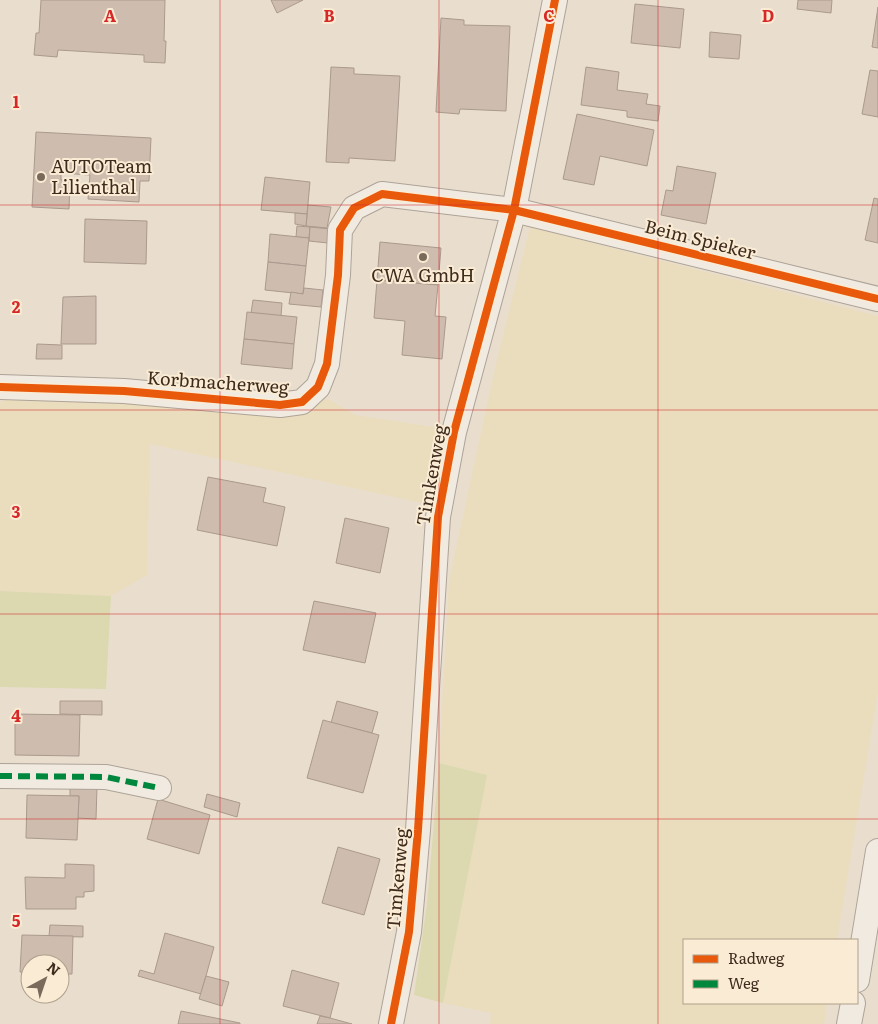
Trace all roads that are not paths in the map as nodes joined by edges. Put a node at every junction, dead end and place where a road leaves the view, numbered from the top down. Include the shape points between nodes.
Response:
1 (555, 0) edge
2 (514, 210) junction
3 (878, 298) edge
4 (0, 387) edge
5 (0, 776) edge
6 (159, 788) dead end
7 (878, 851) edge
8 (858, 974) edge
9 (853, 1004) edge
10 (391, 1024) edge
11 (849, 1024) edge

1 - 2 street, Timkenweg
2 - 3 street, Beim Spieker
2 - 4 street, Korbmacherweg via 382,194 354,208 340,230 327,364 318,387 302,402 280,406 124,391
2 - 10 street, Timkenweg via 454,432 438,517 409,932
5 - 6 street via 106,777
7 - 8 street
9 - 11 street

